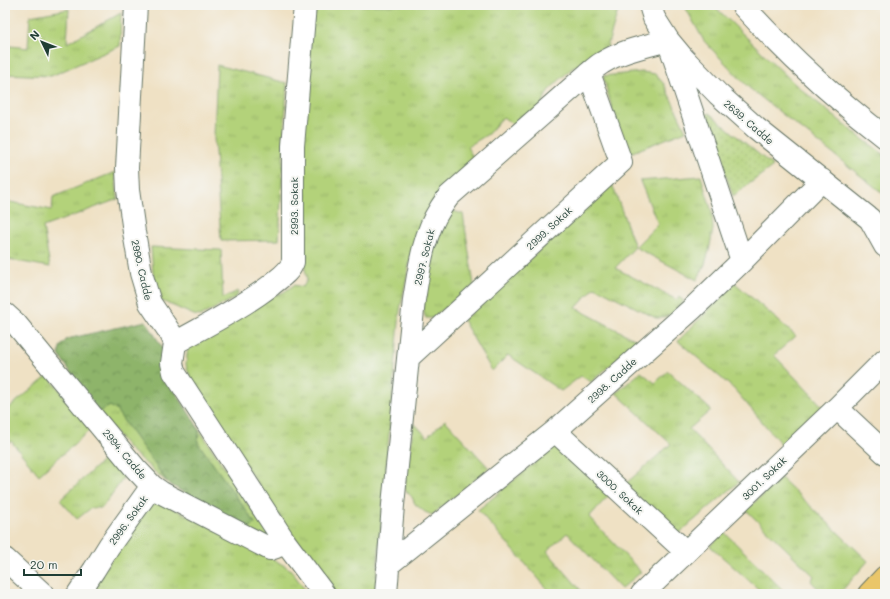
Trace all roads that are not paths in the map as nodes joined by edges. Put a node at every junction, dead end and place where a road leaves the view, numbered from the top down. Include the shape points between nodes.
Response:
1 (136, 5) edge
2 (305, 5) edge
3 (650, 5) edge
4 (742, 5) edge
5 (668, 40) junction
6 (589, 73) junction
7 (885, 137) edge
8 (822, 180) junction
9 (878, 220) edge
10 (885, 246) edge
11 (742, 261) junction
12 (5, 314) edge
13 (175, 342) junction
14 (409, 357) junction
15 (885, 360) edge
16 (837, 408) junction
17 (555, 431) junction
18 (885, 453) edge
19 (152, 486) junction
20 (285, 542) junction
21 (686, 552) junction
22 (5, 559) edge
23 (388, 564) junction
24 (885, 577) edge
25 (43, 594) edge
26 (78, 594) edge
27 (324, 594) edge
28 (386, 594) edge
29 (642, 594) edge
30 (869, 594) edge

1 - 13 street, 2990. Cadde via 128,190 134,232 150,303
2 - 13 street, 2993. Sokak via 293,146 292,266 255,298
3 - 5 street, 2639. Cadde via 654,18
4 - 7 street via 795,60
5 - 6 street, 2997. Sokak via 616,56
5 - 8 street, 2639. Cadde via 736,111
5 - 11 street
6 - 14 street, 2997. Sokak via 449,196 440,209 427,238 418,276
6 - 14 street, 2999. Sokak via 621,162
8 - 9 street, 2639. Cadde
8 - 11 street, 2998. Cadde
9 - 10 street, 2639. Cadde
11 - 17 street, 2998. Cadde
12 - 19 street, 2994. Cadde
13 - 20 street via 172,363 174,372
14 - 23 street, 2997. Sokak
15 - 16 street, 3001. Sokak
16 - 18 street
16 - 21 street, 3001. Sokak
17 - 21 street, 3000. Sokak
17 - 23 street, 2998. Cadde
19 - 20 street, 2994. Cadde via 270,549
19 - 26 street, 2996. Sokak
20 - 27 street
21 - 29 street, 3001. Sokak
22 - 25 street
23 - 28 street, 2997. Sokak
24 - 30 main road

